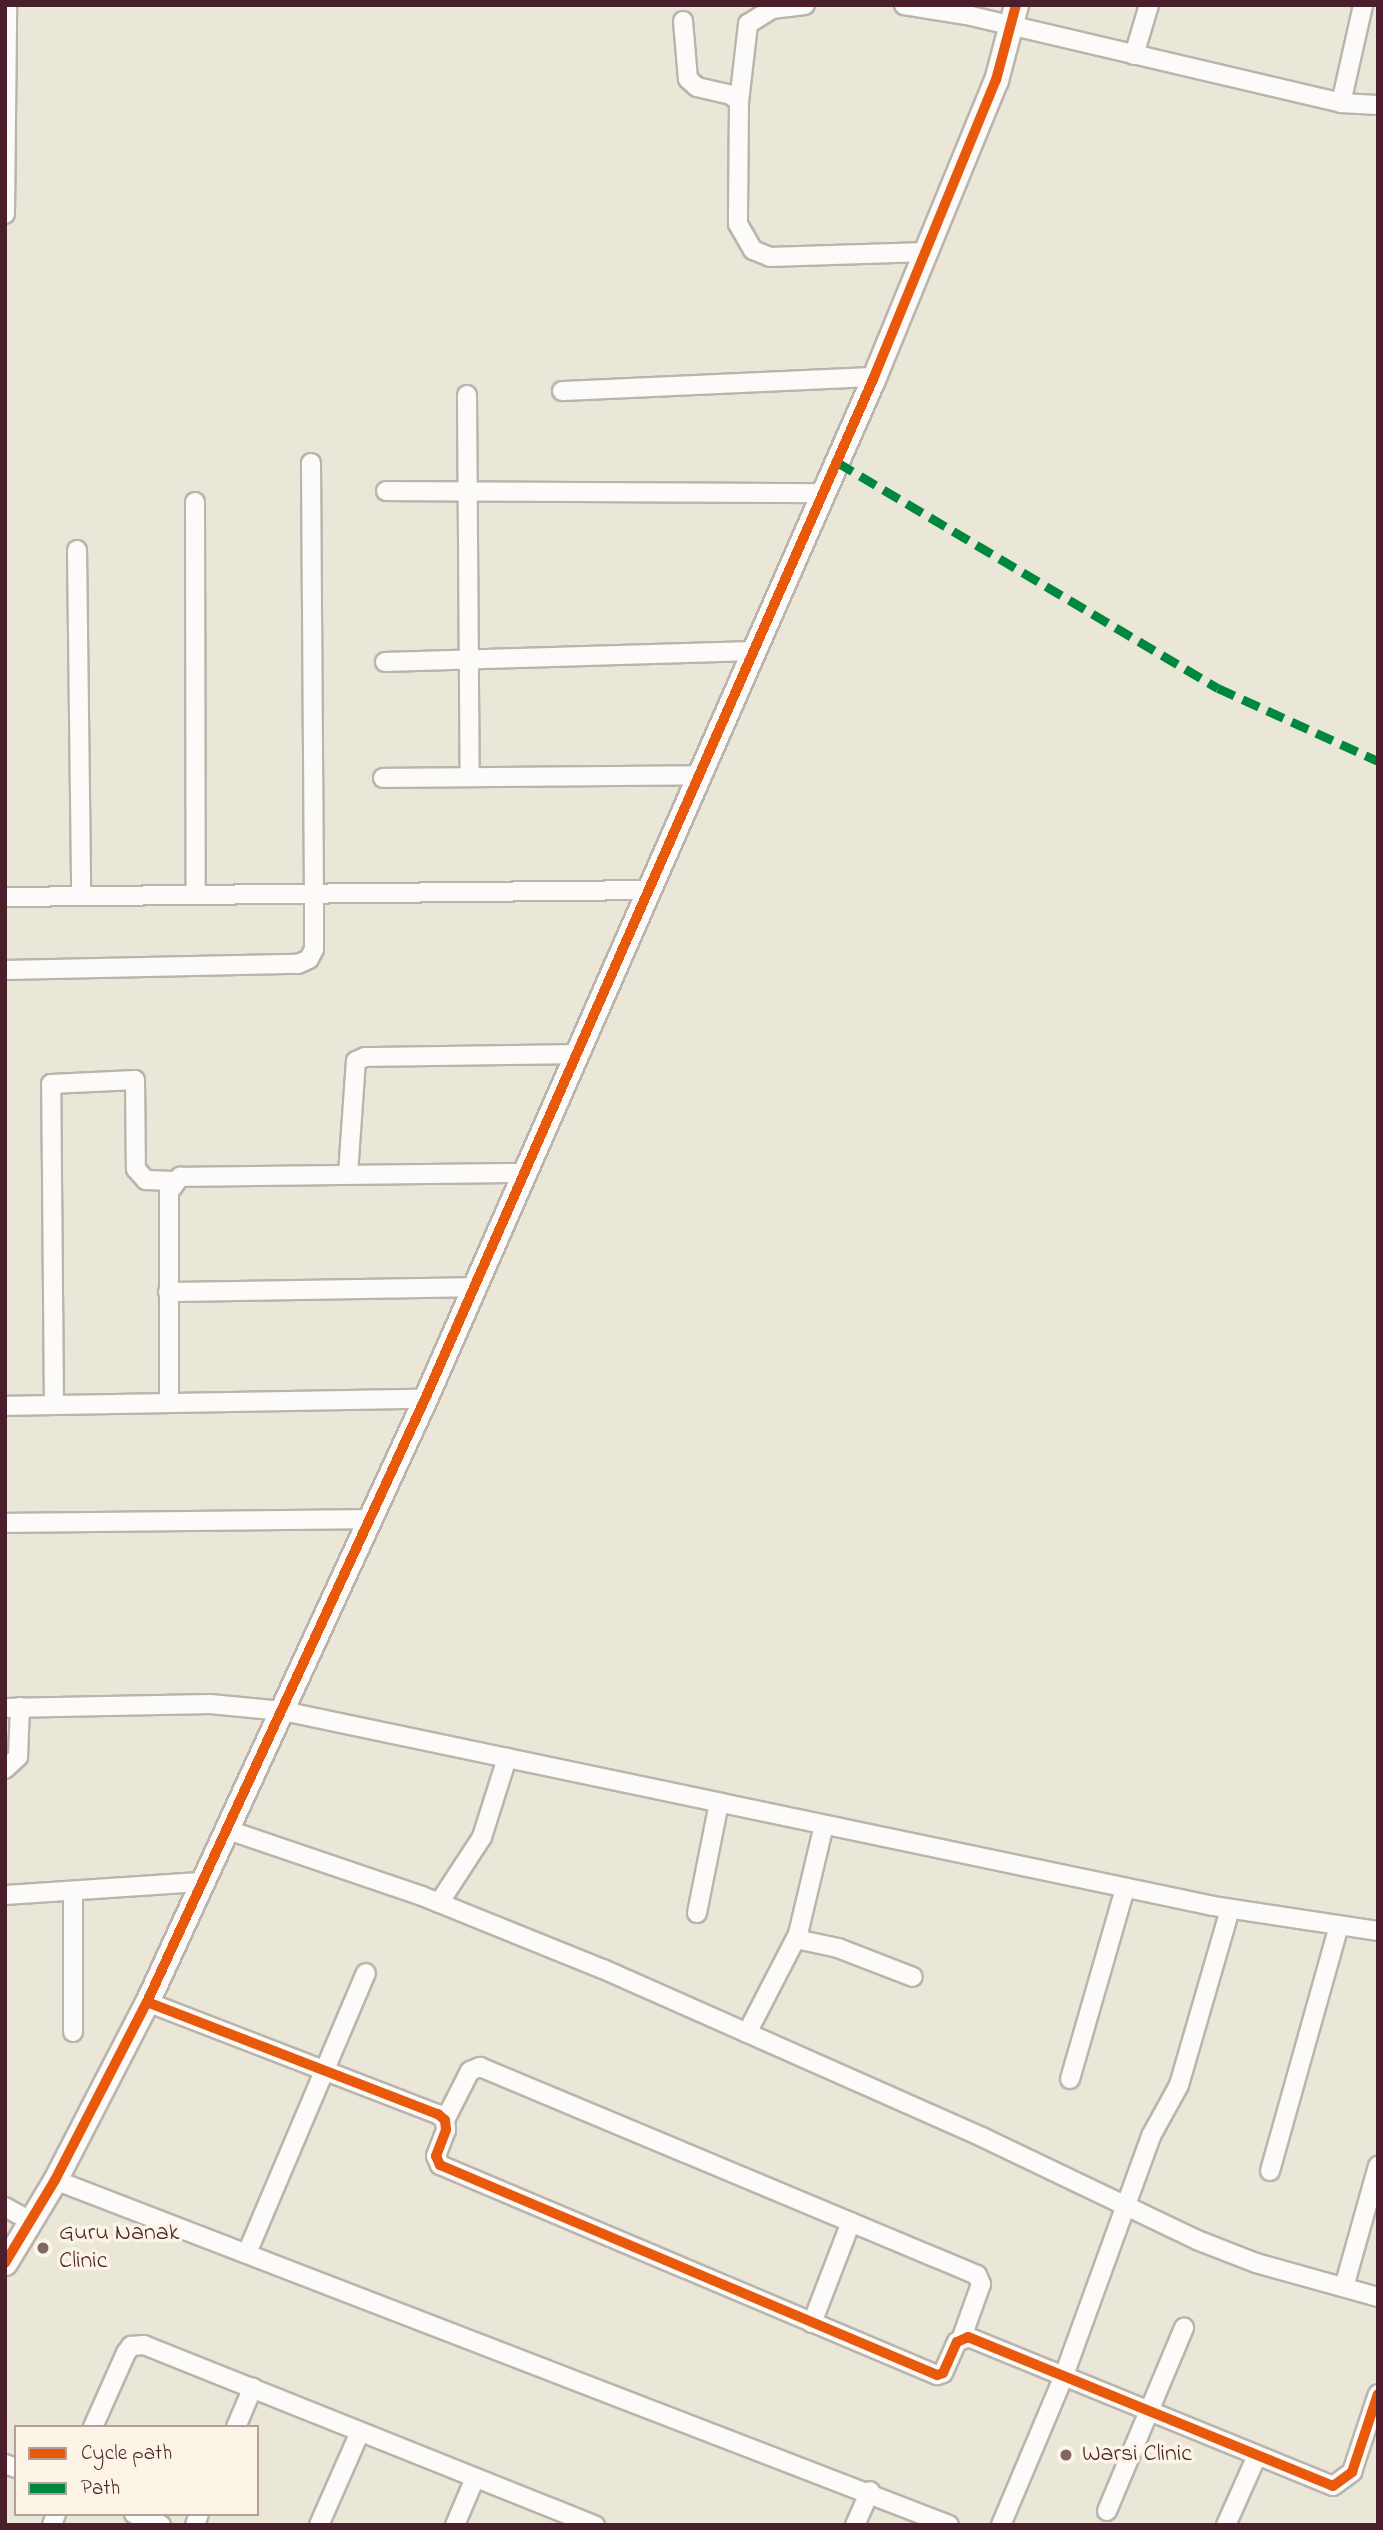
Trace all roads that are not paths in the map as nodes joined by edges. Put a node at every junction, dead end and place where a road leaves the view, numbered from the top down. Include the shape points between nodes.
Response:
1 (805, 5) edge
2 (904, 5) edge
3 (1149, 5) edge
4 (925, 6) edge
5 (7, 8) dead end
6 (1368, 8) edge
7 (1014, 16) edge
8 (683, 21) dead end
9 (1134, 55) junction
10 (739, 102) junction
11 (1341, 103) junction
12 (1378, 105) edge
13 (5, 215) edge
14 (926, 252) junction
15 (874, 377) junction
16 (562, 391) dead end
17 (467, 395) dead end
18 (311, 463) dead end
19 (468, 489) junction
20 (386, 491) dead end
21 (823, 493) junction
22 (195, 502) dead end
23 (77, 550) dead end
24 (752, 651) junction
25 (385, 662) dead end
26 (469, 663) junction
27 (697, 775) junction
28 (470, 777) junction
29 (383, 778) dead end
30 (648, 890) junction
31 (314, 894) junction
32 (196, 895) junction
33 (81, 896) junction
34 (5, 897) edge
35 (5, 970) edge
36 (575, 1054) junction
37 (523, 1173) junction
38 (348, 1174) junction
39 (174, 1181) junction
40 (475, 1287) junction
41 (168, 1292) junction
42 (425, 1399) junction
43 (169, 1403) junction
44 (54, 1405) junction
45 (5, 1406) edge
46 (371, 1519) junction
47 (5, 1523) edge
48 (13, 1707) edge
49 (283, 1711) junction
50 (507, 1758) junction
51 (5, 1769) edge
52 (719, 1803) junction
53 (824, 1825) junction
54 (228, 1830) junction
55 (202, 1882) junction
56 (1125, 1888) junction
57 (73, 1891) junction
58 (5, 1895) edge
59 (439, 1903) junction
60 (1230, 1909) junction
61 (697, 1913) dead end
62 (1339, 1926) junction
63 (1378, 1931) edge
64 (796, 1939) junction
65 (366, 1973) dead end
66 (913, 1977) dead end
67 (147, 2002) junction
68 (73, 2032) dead end
69 (747, 2034) junction
70 (325, 2067) junction
71 (1070, 2079) dead end
72 (445, 2120) junction
73 (1378, 2166) edge
74 (1270, 2171) dead end
75 (55, 2179) junction
76 (5, 2207) edge
77 (1124, 2207) junction
78 (30, 2221) junction
79 (850, 2222) junction
80 (247, 2253) junction
81 (5, 2263) edge
82 (1344, 2287) junction
83 (1378, 2297) edge
84 (812, 2323) junction
85 (1184, 2328) dead end
86 (962, 2337) junction
87 (1063, 2378) junction
88 (253, 2387) junction
89 (1378, 2394) edge
90 (1150, 2414) junction
91 (94, 2425) edge
92 (237, 2425) edge
93 (360, 2432) junction
94 (1256, 2458) junction
95 (475, 2478) junction
96 (870, 2491) junction
97 (1107, 2511) dead end
98 (139, 2516) edge
99 (584, 2523) edge
100 (1007, 2523) edge
101 (161, 2525) edge
102 (320, 2525) edge
103 (455, 2525) edge
104 (855, 2525) edge
105 (949, 2525) edge
106 (1226, 2525) edge

1 - 10 street via 772,9 748,24
2 - 4 street
3 - 9 street
4 - 7 street
5 - 13 street
6 - 11 street
7 - 9 street
7 - 14 street via 996,80
8 - 10 street via 688,79 697,87 731,95
9 - 11 street
10 - 14 street via 738,224 753,250 769,257
11 - 12 street
14 - 15 street
15 - 16 street
15 - 21 street
17 - 19 street
18 - 31 street
19 - 20 street
19 - 21 street via 658,495
19 - 26 street
21 - 24 street
22 - 32 street
23 - 33 street
24 - 26 street
24 - 27 street
25 - 26 street
26 - 28 street
27 - 28 street
27 - 30 street
28 - 29 street
30 - 31 street
30 - 36 street
31 - 32 street
31 - 35 street via 314,949 298,964
32 - 33 street
33 - 34 street
36 - 37 street
36 - 38 street via 365,1057 356,1061
37 - 38 street
37 - 40 street
38 - 39 street via 188,1175
39 - 41 street via 169,1192
39 - 44 street via 146,1180 136,1169 135,1080 51,1084
40 - 41 street
40 - 42 street
41 - 43 street
42 - 43 street
42 - 46 street
43 - 44 street
44 - 45 street
46 - 47 street
46 - 49 street
48 - 49 street via 210,1704
48 - 51 street via 18,1757
49 - 50 street
49 - 54 street
50 - 52 street
50 - 59 street via 482,1837
52 - 53 street
52 - 61 street
53 - 56 street
53 - 64 street
54 - 55 street
54 - 59 street
55 - 57 street
55 - 67 street
56 - 60 street
56 - 71 street
57 - 58 street
57 - 68 street
59 - 69 street
60 - 62 street
60 - 77 street via 1179,2085 1152,2136
62 - 63 street
62 - 74 street
64 - 66 street via 838,1948
64 - 69 street
65 - 70 street
67 - 70 street
67 - 75 street
69 - 77 street via 982,2137
70 - 72 street
70 - 80 street
72 - 79 street via 470,2071 481,2067
72 - 84 street via 436,2156 440,2165
73 - 82 street
75 - 78 street
75 - 80 street
76 - 78 street
77 - 82 street via 1256,2263
77 - 87 street
78 - 81 street
79 - 84 street
79 - 86 street via 981,2279
80 - 96 street
82 - 83 street
84 - 86 street via 941,2376
85 - 90 street
86 - 87 street
87 - 90 street
87 - 100 street
88 - 91 street via 144,2345 131,2346
88 - 92 street
88 - 93 street
89 - 94 street via 1352,2472 1342,2482 1324,2486
90 - 94 street
90 - 97 street
93 - 95 street
93 - 102 street
94 - 106 street
95 - 99 street
95 - 103 street
96 - 104 street
96 - 105 street
98 - 101 street

